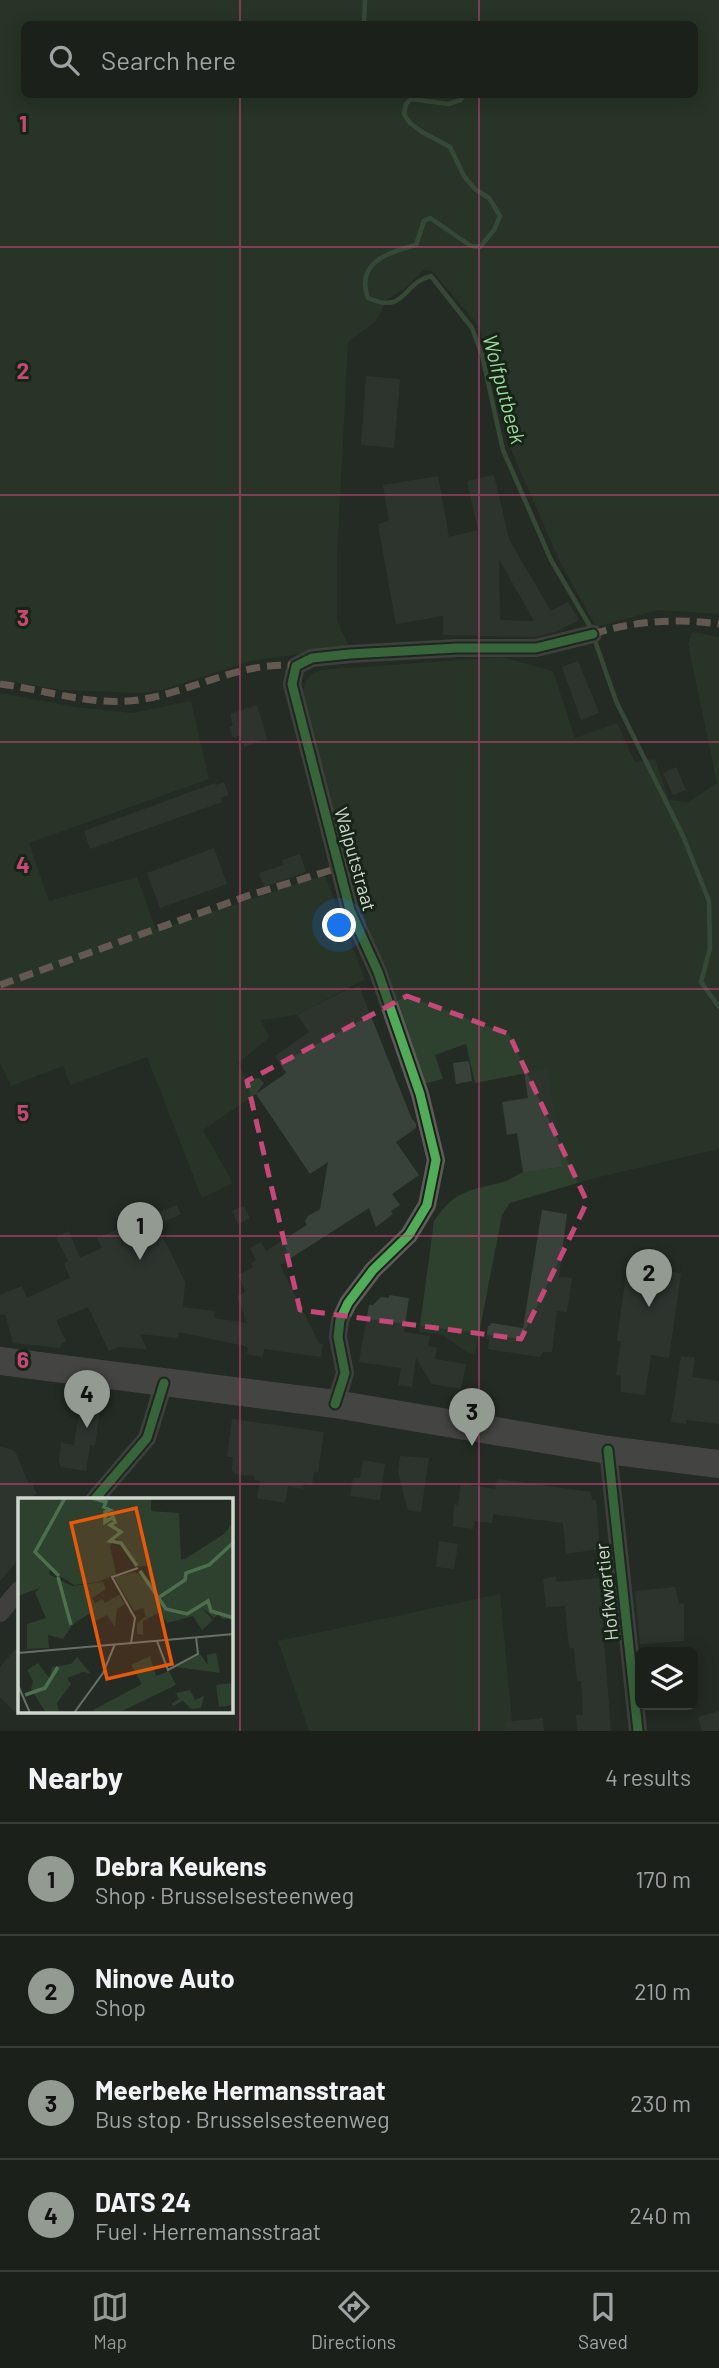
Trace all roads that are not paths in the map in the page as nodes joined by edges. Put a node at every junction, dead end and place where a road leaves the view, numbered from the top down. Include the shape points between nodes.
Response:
1 (593, 634) dead end
2 (0, 1360) edge
3 (164, 1383) junction
4 (335, 1404) junction
5 (608, 1450) junction
6 (719, 1464) edge
7 (96, 1498) edge
8 (18, 1591) edge
9 (0, 1613) edge
10 (638, 1731) edge

1 - 4 street, Walputstraat via 536,648 350,654 312,658 296,666 292,684 350,910 378,972 420,1094 436,1160 427,1205 409,1235 373,1270 340,1320 338,1337 345,1373
2 - 3 main road
3 - 4 main road
3 - 7 street via 147,1438
4 - 5 main road
5 - 6 main road
5 - 10 street, Hofkwartier
8 - 9 street

